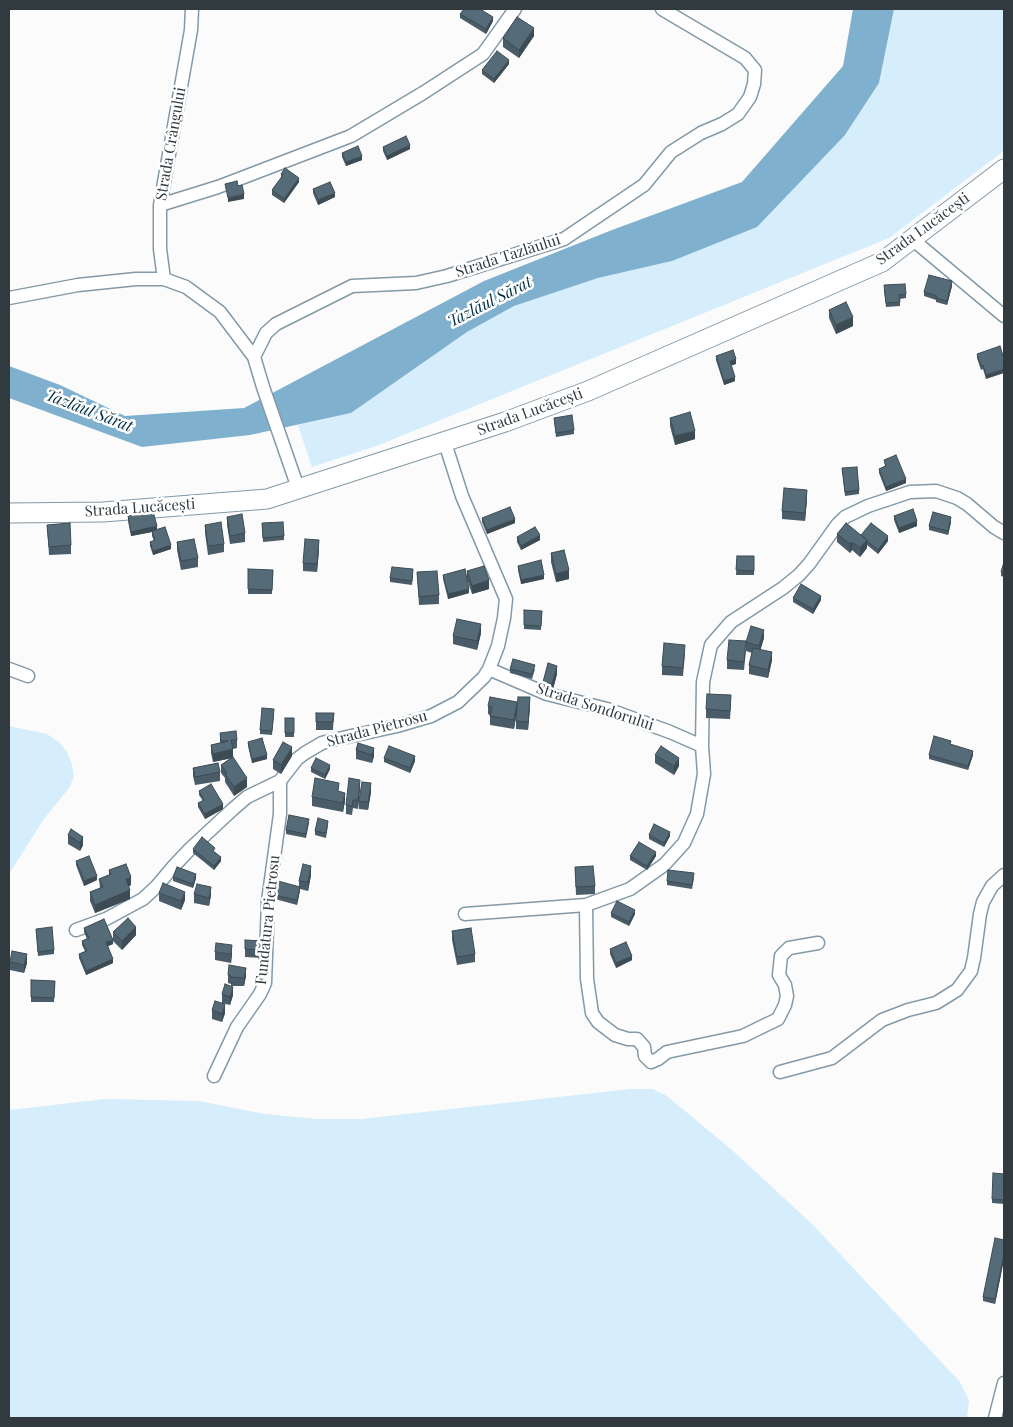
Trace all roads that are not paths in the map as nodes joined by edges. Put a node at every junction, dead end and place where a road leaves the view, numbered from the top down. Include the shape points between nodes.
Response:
1 (192, 9) edge
2 (515, 9) edge
3 (662, 9) edge
4 (1004, 169) edge
5 (160, 205) junction
6 (912, 239) junction
7 (164, 280) junction
8 (9, 298) edge
9 (1004, 316) edge
10 (254, 356) junction
11 (445, 443) junction
12 (298, 488) junction
13 (9, 513) edge
14 (1004, 533) edge
15 (9, 669) edge
16 (489, 669) junction
17 (28, 676) dead end
18 (702, 746) junction
19 (280, 782) junction
20 (1004, 875) edge
21 (586, 905) junction
22 (465, 914) dead end
23 (76, 930) dead end
24 (818, 943) dead end
25 (780, 1072) dead end
26 (214, 1076) dead end
27 (1004, 1383) edge
28 (995, 1418) edge

1 - 5 street, Strada Crângului
2 - 5 street via 483,54 351,136 218,188
3 - 10 street, Strada Tazlăului via 745,58 755,70 750,97 738,114 671,152 644,185 564,239 448,276 416,283 352,286 276,324 266,333
4 - 6 main road, Strada Lucăcești
5 - 7 street, Strada Crângului
6 - 9 street
6 - 11 main road, Strada Lucăcești via 882,262 588,392
7 - 8 street via 136,279 78,285
7 - 10 street via 186,287 220,312
10 - 12 street
11 - 12 main road, Strada Lucăcești
11 - 16 street, Strada Pietrosu via 462,496 506,599 502,631
12 - 13 main road, Strada Lucăcești via 257,500 103,512
14 - 18 street via 962,501 936,491 910,492 844,518 799,575 731,622 711,645 703,682
15 - 17 street
16 - 18 street, Strada Sondorului via 547,694 607,709
16 - 19 street, Strada Pietrosu via 468,694 446,709 407,724 322,743 297,759
18 - 21 street via 704,774 697,814 684,843 664,864 630,889
19 - 23 street, Strada Pietrosu via 247,797 190,849 143,899 106,919
19 - 26 street, Fundătura Pietrosu via 280,814 268,901 265,983 237,1027
20 - 25 street via 992,886 983,902 971,971 957,990 936,1003 882,1020 832,1058
21 - 22 street
21 - 24 street via 587,979 592,1013 615,1036 636,1039 650,1062 667,1052 743,1036 778,1019 787,996 778,975 781,956 789,948
27 - 28 street

